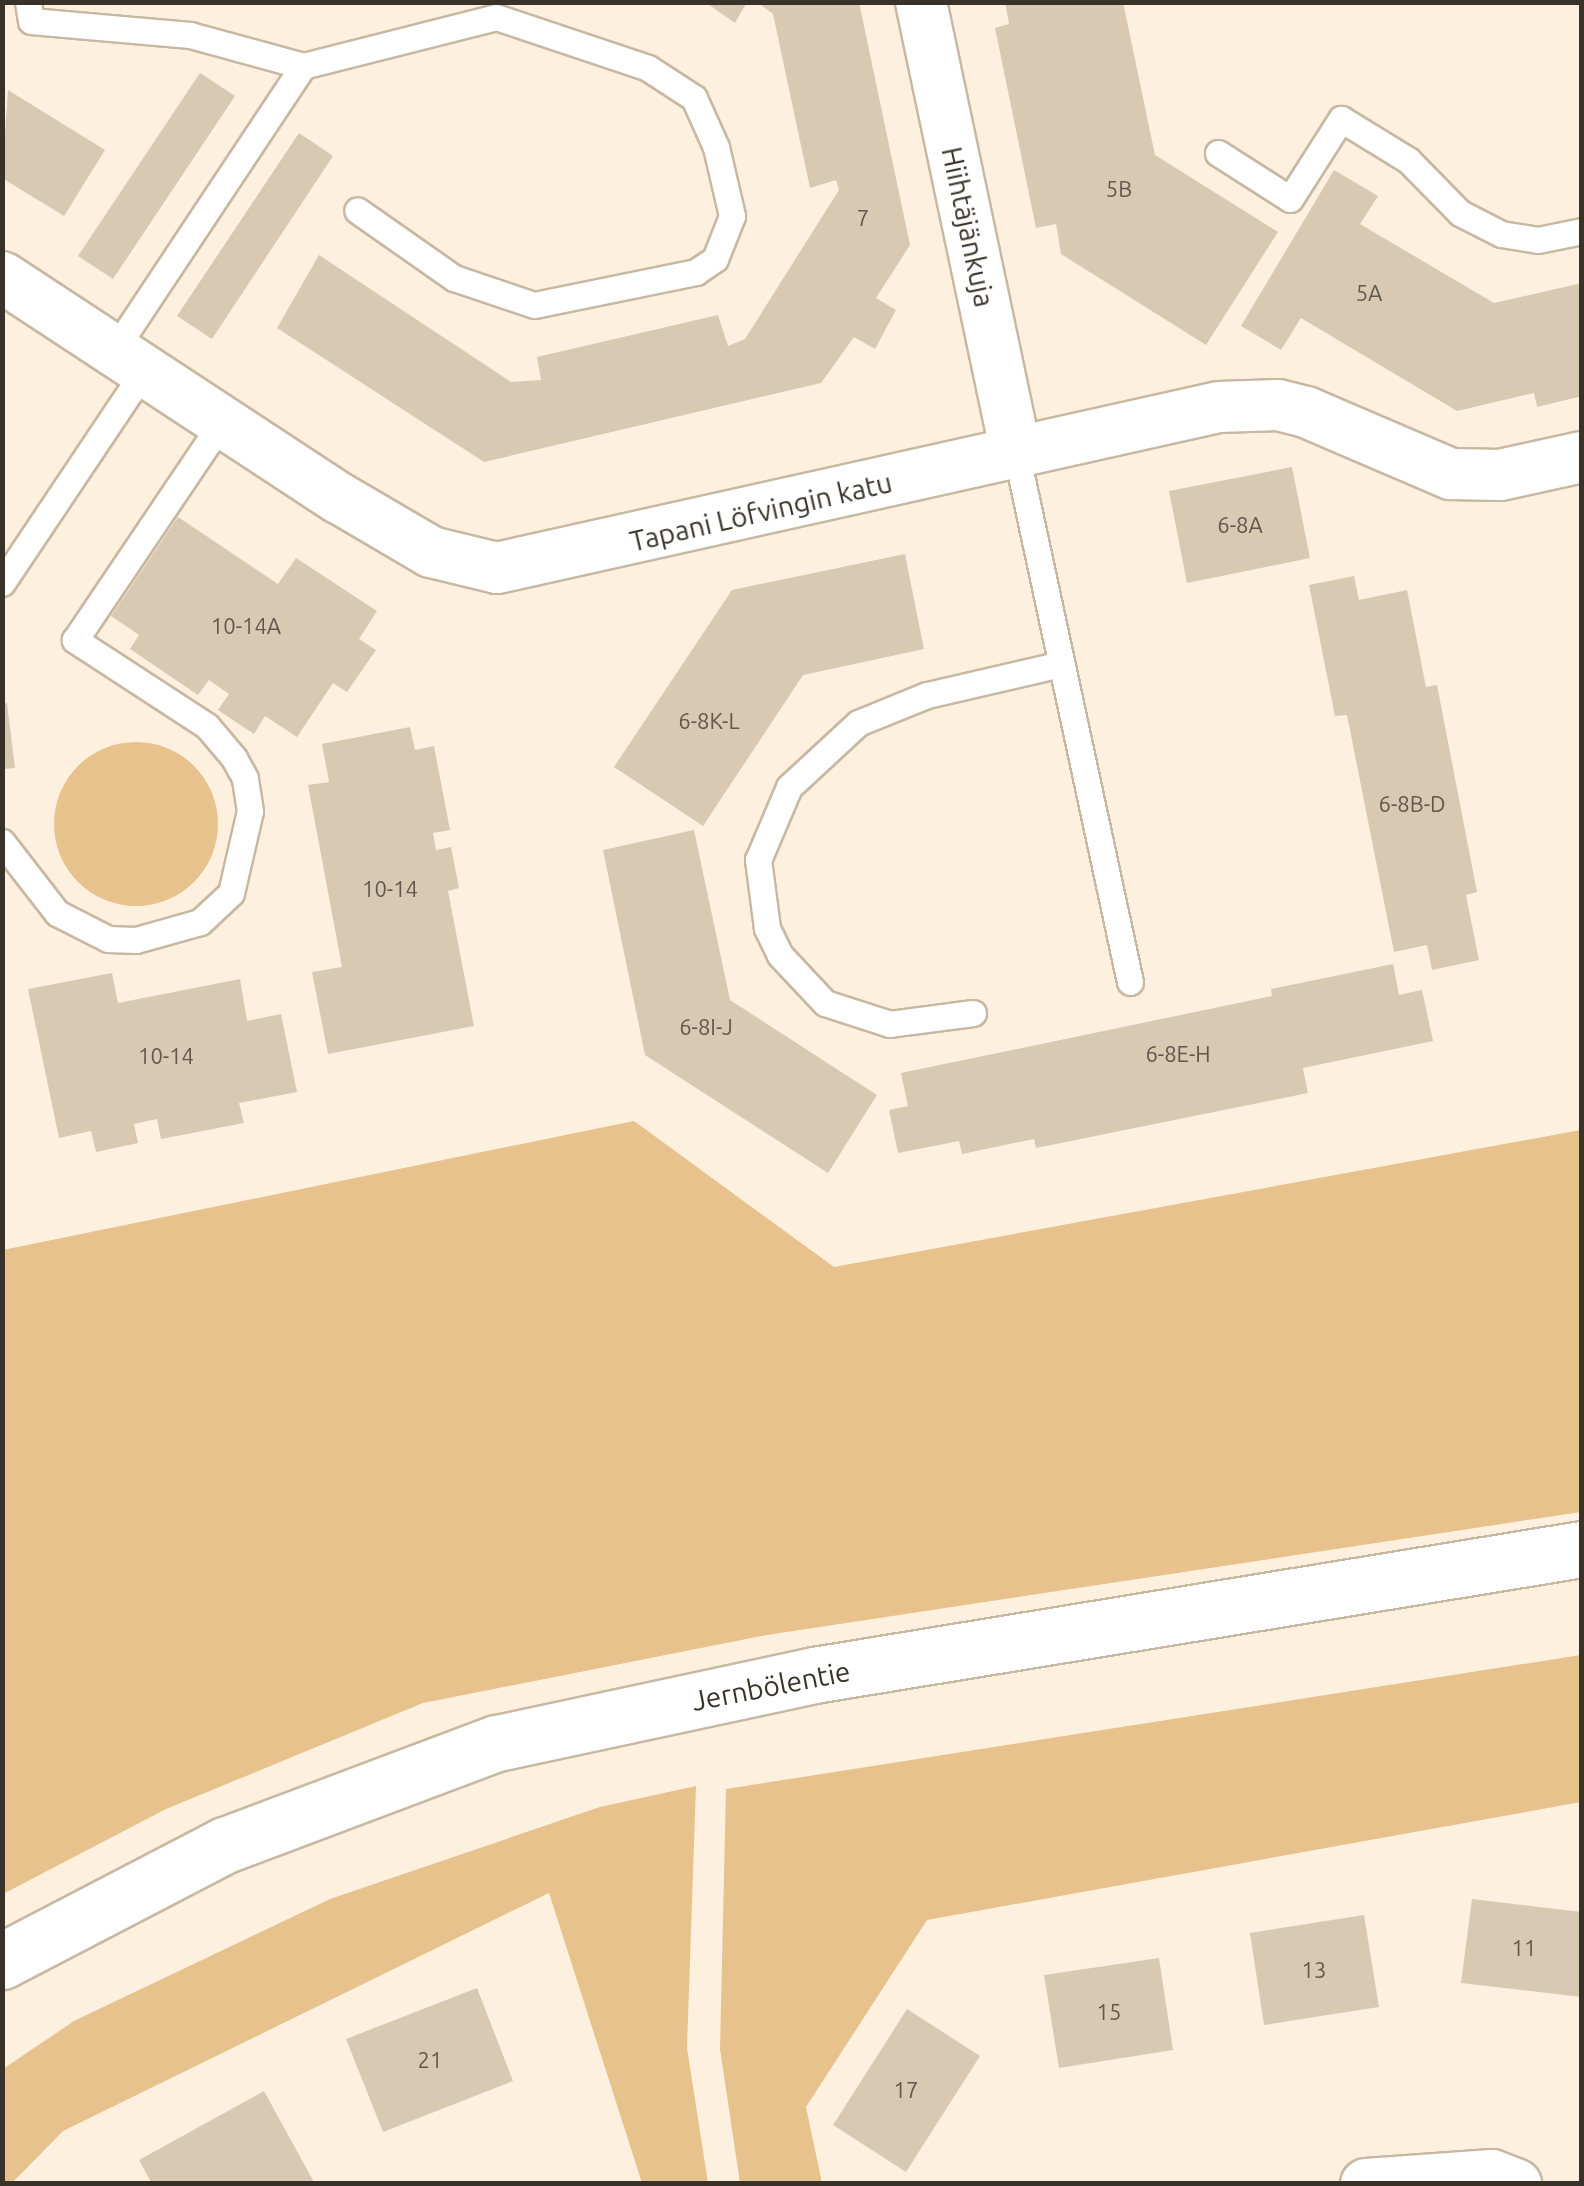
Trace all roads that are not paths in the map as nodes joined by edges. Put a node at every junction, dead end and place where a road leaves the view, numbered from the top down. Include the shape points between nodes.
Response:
1 (28, 2) edge
2 (921, 2) edge
3 (303, 66) junction
4 (1218, 154) dead end
5 (357, 210) dead end
6 (1582, 232) edge
7 (2, 277) edge
8 (128, 362) junction
9 (220, 424) junction
10 (1016, 452) junction
11 (1582, 457) edge
12 (2, 583) edge
13 (1060, 664) junction
14 (2, 842) edge
15 (1130, 982) dead end
16 (973, 1013) dead end
17 (1582, 1549) edge
18 (2, 1961) edge
19 (1366, 2184) edge
20 (1516, 2184) edge

1 - 3 lane via 31,21 190,35
2 - 10 street, Hiihtäjänkuja
3 - 5 lane via 496,17 615,55 694,98 716,147 732,216 714,259 696,272 534,305 454,278
3 - 8 lane
4 - 6 lane via 1290,199 1341,118 1408,160 1443,199 1490,229 1538,240
7 - 8 street, Tapani Löfvingin katu
8 - 9 street, Tapani Löfvingin katu
8 - 12 lane
9 - 10 street, Tapani Löfvingin katu via 431,552 497,568
9 - 14 lane via 74,640 207,726 234,758 250,812 231,893 200,922 167,934 108,940 57,913
10 - 11 street, Tapani Löfvingin katu via 1219,407 1265,404 1306,412 1451,474 1500,475
10 - 13 lane
13 - 15 lane
13 - 16 lane via 927,696 858,723 789,788 760,849 766,928 780,955 826,1003 890,1024
17 - 18 street, Jernbölentie via 814,1675 497,1743 225,1845
19 - 20 street via 1492,2175

